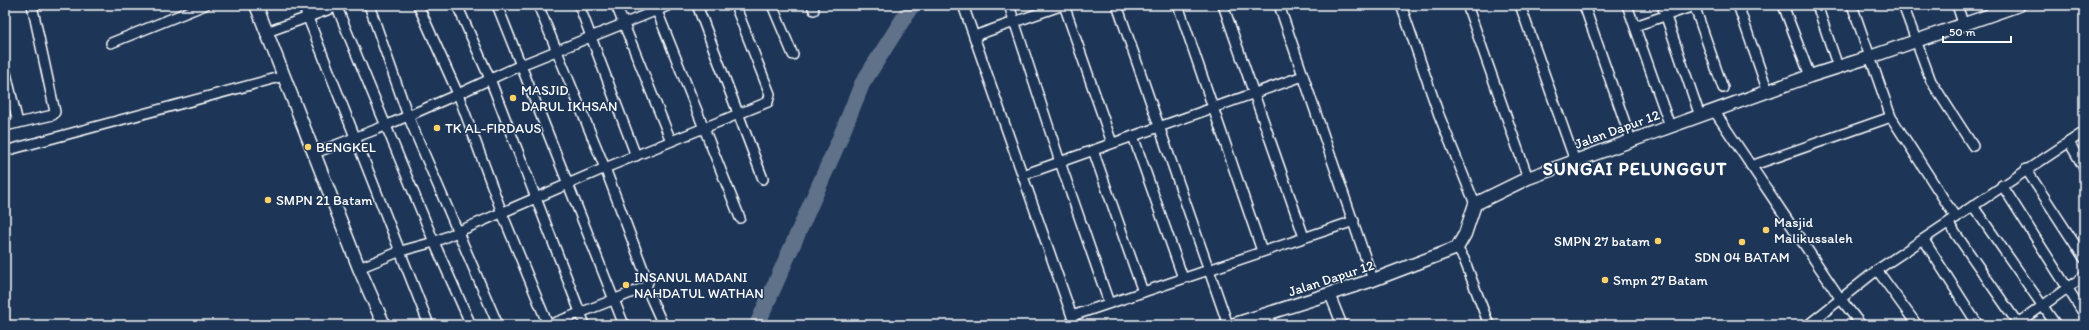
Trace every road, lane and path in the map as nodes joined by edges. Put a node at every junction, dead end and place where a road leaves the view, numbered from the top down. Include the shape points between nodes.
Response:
1 (32, 5) edge
2 (205, 5) edge
3 (256, 5) edge
4 (303, 5) edge
5 (369, 5) edge
6 (418, 5) edge
7 (457, 5) edge
8 (497, 5) edge
9 (538, 5) edge
10 (579, 5) edge
11 (616, 5) edge
12 (670, 5) edge
13 (697, 5) edge
14 (735, 5) edge
15 (772, 5) edge
16 (963, 5) edge
17 (1009, 5) edge
18 (1063, 5) edge
19 (1117, 5) edge
20 (1178, 5) edge
21 (1223, 5) edge
22 (1279, 5) edge
23 (1401, 5) edge
24 (1467, 5) edge
25 (1520, 5) edge
26 (1584, 5) edge
27 (1627, 5) edge
28 (1662, 5) edge
29 (1738, 5) edge
30 (1783, 5) edge
31 (1817, 5) edge
32 (1852, 5) edge
33 (1903, 5) edge
34 (1956, 5) edge
35 (2019, 5) edge
36 (338, 6) edge
37 (1694, 6) edge
38 (656, 8) edge
39 (1045, 8) edge
40 (1992, 9) edge
41 (1665, 15) junction
42 (307, 18) junction
43 (1015, 22) junction
44 (623, 23) junction
45 (1963, 24) junction
46 (1635, 26) junction
47 (267, 32) junction
48 (591, 36) junction
49 (974, 36) junction
50 (1915, 41) junction
51 (111, 43) dead end
52 (557, 52) junction
53 (793, 55) dead end
54 (1870, 57) junction
55 (521, 65) junction
56 (1838, 67) junction
57 (5, 70) edge
58 (284, 76) junction
59 (1304, 76) junction
60 (1810, 76) junction
61 (490, 79) junction
62 (1723, 88) dead end
63 (1768, 92) junction
64 (1253, 93) junction
65 (458, 94) junction
66 (1213, 107) junction
67 (1715, 112) junction
68 (739, 114) junction
69 (408, 116) junction
70 (1700, 116) junction
71 (1891, 117) junction
72 (18, 123) junction
73 (5, 126) edge
74 (385, 126) junction
75 (1670, 126) junction
76 (1159, 127) junction
77 (704, 128) junction
78 (2084, 132) edge
79 (1133, 136) junction
80 (354, 137) junction
81 (1631, 140) junction
82 (671, 141) junction
83 (2069, 142) junction
84 (1112, 143) junction
85 (1973, 146) dead end
86 (1093, 150) junction
87 (5, 151) edge
88 (315, 153) junction
89 (636, 156) junction
90 (1575, 161) junction
91 (1060, 162) junction
92 (1751, 166) junction
93 (605, 168) junction
94 (2084, 168) edge
95 (2026, 169) junction
96 (1023, 176) junction
97 (1528, 178) junction
98 (762, 179) dead end
99 (569, 184) junction
100 (2002, 185) junction
101 (536, 198) junction
102 (1475, 204) junction
103 (1973, 206) junction
104 (502, 213) junction
105 (740, 218) dead end
106 (1354, 221) junction
107 (1953, 221) junction
108 (457, 233) junction
109 (1304, 238) junction
110 (1924, 240) junction
111 (434, 242) junction
112 (1457, 248) junction
113 (400, 251) junction
114 (1262, 251) junction
115 (2084, 258) edge
116 (359, 268) junction
117 (1209, 270) junction
118 (1877, 270) junction
119 (2084, 276) edge
120 (1183, 278) junction
121 (1373, 280) junction
122 (646, 287) junction
123 (2066, 288) junction
124 (1143, 292) junction
125 (1330, 295) junction
126 (1840, 298) junction
127 (614, 301) junction
128 (1109, 303) junction
129 (2043, 306) junction
130 (1267, 313) junction
131 (580, 314) junction
132 (2084, 314) edge
133 (1072, 316) junction
134 (384, 325) edge
135 (429, 325) edge
136 (471, 325) edge
137 (498, 325) edge
138 (548, 325) edge
139 (584, 325) edge
140 (624, 325) edge
141 (663, 325) edge
142 (1075, 325) edge
143 (1228, 325) edge
144 (1232, 325) edge
145 (1271, 325) edge
146 (1342, 325) edge
147 (1488, 325) edge
148 (1808, 325) edge
149 (1861, 325) edge
150 (1917, 325) edge
151 (1978, 325) edge
152 (2018, 325) edge
153 (2056, 325) edge

1 - 72 street via 55,111 53,115
2 - 51 street
3 - 47 street
4 - 42 street
5 - 69 street
6 - 65 street
7 - 61 street
8 - 55 street
9 - 52 street
10 - 48 street
11 - 44 street
12 - 38 street
13 - 68 street
14 - 68 street via 770,94 765,104
15 - 53 street
16 - 49 street
17 - 43 street
18 - 39 street
18 - 84 street
19 - 76 street
20 - 66 street
21 - 64 street
22 - 59 street
23 - 102 street
24 - 97 street
25 - 90 street
26 - 81 street
27 - 46 street
28 - 41 street
29 - 63 street
30 - 60 street
31 - 56 street
32 - 54 street
33 - 50 street
34 - 45 street
35 - 40 street, Jalan Dapur 12
36 - 42 street
36 - 74 street
37 - 41 street
37 - 62 street
38 - 44 street
38 - 77 street
39 - 43 street
40 - 45 street, Jalan Dapur 12
41 - 46 street
41 - 70 street
42 - 47 street
42 - 80 street
43 - 49 street
43 - 91 street
44 - 48 street
44 - 82 street
45 - 50 street, Jalan Dapur 12
46 - 75 street
47 - 58 street
48 - 52 street
48 - 89 street
49 - 96 street
50 - 54 street, Jalan Dapur 12
50 - 85 street via 1932,81
52 - 55 street
52 - 93 street
54 - 56 street, Jalan Dapur 12
54 - 71 street
55 - 61 street
55 - 99 street
56 - 60 street, Jalan Dapur 12
57 - 72 street
58 - 87 street
58 - 88 street
59 - 64 street
59 - 106 street
60 - 63 street, Jalan Dapur 12
61 - 65 street
61 - 101 street
63 - 67 street, Jalan Dapur 12
64 - 66 street
64 - 109 street
65 - 69 street
65 - 104 street
66 - 76 street
66 - 114 street
67 - 70 street, Jalan Dapur 12
67 - 92 street
68 - 77 street
68 - 98 street
69 - 74 street
69 - 108 street
70 - 75 street, Jalan Dapur 12
71 - 92 street
71 - 107 street
72 - 73 street
74 - 80 street
74 - 111 street
75 - 81 street, Jalan Dapur 12
76 - 79 street
76 - 117 street
77 - 82 street
77 - 105 street
78 - 83 street
79 - 84 street
79 - 120 street
80 - 88 street
80 - 113 street
81 - 90 street, Jalan Dapur 12
82 - 89 street
83 - 94 street
83 - 95 street
84 - 86 street
86 - 91 street
86 - 124 street
88 - 116 street
89 - 93 street
90 - 97 street, Jalan Dapur 12
91 - 96 street
91 - 128 street
92 - 126 street
93 - 99 street
93 - 122 street via 648,282
95 - 100 street
95 - 115 street
96 - 133 street
97 - 102 street, Jalan Dapur 12
99 - 101 street
99 - 127 street
100 - 103 street
100 - 123 street
101 - 104 street
101 - 131 street
102 - 112 street via 1468,227
103 - 107 street
103 - 129 street
104 - 108 street
104 - 138 street
106 - 109 street
106 - 121 street
107 - 110 street
107 - 152 street
108 - 111 street
108 - 137 street
109 - 114 street
110 - 118 street
110 - 151 street
111 - 113 street
111 - 136 street
112 - 121 street, Jalan Dapur 12
112 - 147 street via 1464,259
113 - 116 street
113 - 135 street
114 - 117 street
116 - 134 street
117 - 120 street
117 - 143 street
118 - 126 street
118 - 150 street
119 - 123 street
120 - 124 street
121 - 125 street, Jalan Dapur 12
122 - 127 street
122 - 141 street
123 - 129 street
123 - 132 street
124 - 128 street
125 - 130 street, Jalan Dapur 12
125 - 146 street
126 - 148 street
126 - 149 street
127 - 131 street
127 - 140 street
128 - 133 street
129 - 152 street
129 - 153 street
130 - 144 street, Jalan Dapur 12
130 - 145 street
131 - 138 street
131 - 139 street
133 - 142 street

